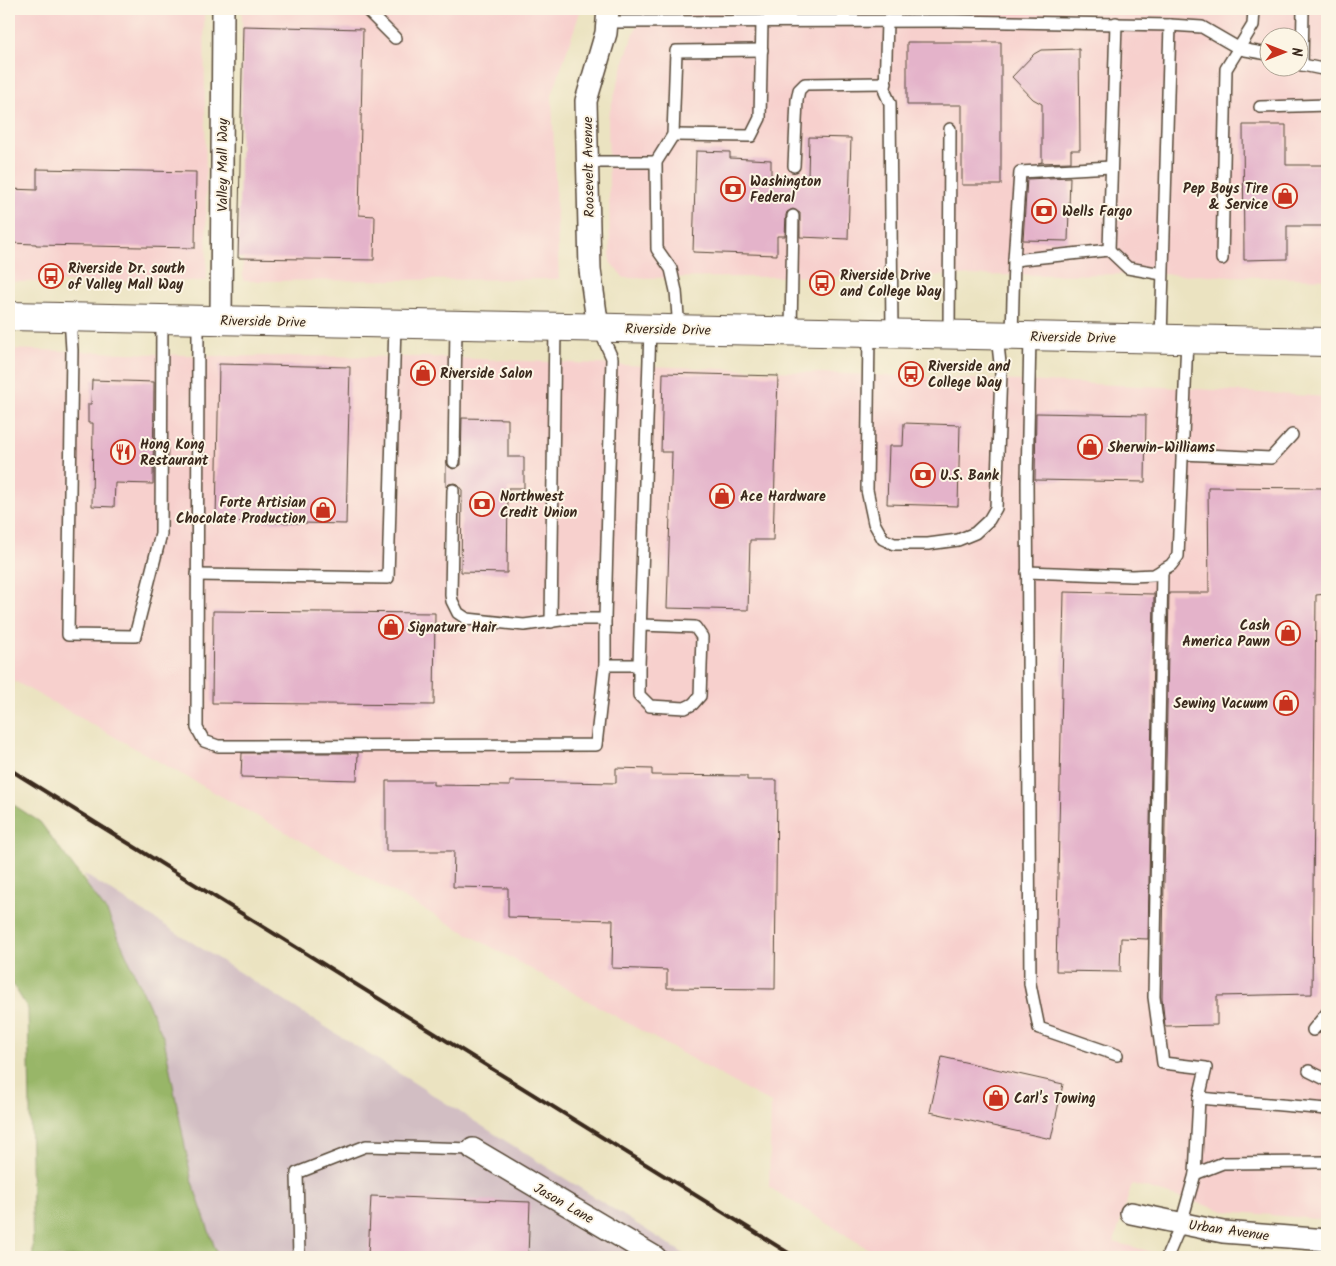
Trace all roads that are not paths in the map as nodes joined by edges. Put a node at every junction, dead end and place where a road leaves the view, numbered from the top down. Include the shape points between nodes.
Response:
1 (223, 9) edge
2 (366, 9) edge
3 (979, 9) edge
4 (1254, 9) edge
5 (1303, 9) edge
6 (609, 13) edge
7 (887, 21) junction
8 (979, 21) junction
9 (762, 22) junction
10 (1116, 22) junction
11 (1170, 25) junction
12 (1302, 28) edge
13 (395, 38) dead end
14 (1240, 49) junction
15 (762, 50) junction
16 (1258, 52) edge
17 (1308, 66) edge
18 (1327, 70) edge
19 (886, 83) junction
20 (1327, 106) edge
21 (1260, 107) dead end
22 (950, 129) dead end
23 (673, 135) junction
24 (588, 162) junction
25 (656, 162) junction
26 (794, 166) dead end
27 (1111, 167) junction
28 (793, 216) dead end
29 (1109, 250) junction
30 (1222, 259) dead end
31 (1014, 260) junction
32 (1162, 274) junction
33 (9, 316) edge
34 (70, 317) junction
35 (162, 319) junction
36 (210, 320) junction
37 (395, 324) junction
38 (456, 325) junction
39 (556, 327) junction
40 (598, 328) junction
41 (650, 329) junction
42 (679, 329) junction
43 (791, 332) junction
44 (880, 333) junction
45 (949, 335) junction
46 (1013, 336) junction
47 (1174, 339) junction
48 (1327, 342) edge
49 (1292, 435) dead end
50 (1182, 454) junction
51 (454, 462) dead end
52 (453, 490) dead end
53 (1162, 570) junction
54 (1027, 572) junction
55 (197, 575) junction
56 (604, 619) junction
57 (551, 622) junction
58 (642, 625) junction
59 (605, 665) junction
60 (639, 665) junction
61 (1327, 1013) edge
62 (1313, 1030) dead end
63 (1117, 1055) dead end
64 (1310, 1071) dead end
65 (1327, 1080) edge
66 (1200, 1098) junction
67 (1327, 1109) edge
68 (473, 1149) joint
69 (1327, 1162) edge
70 (1195, 1174) junction
71 (1131, 1214) dead end
72 (1181, 1224) junction
73 (1327, 1240) edge
74 (300, 1257) edge
75 (655, 1257) edge
76 (1167, 1257) edge

1 - 36 street, Valley Mall Way
2 - 13 lane
3 - 8 lane
4 - 14 lane via 1254,25
5 - 12 lane
6 - 9 lane
6 - 24 street, Roosevelt Avenue via 586,101
7 - 8 lane
7 - 9 lane
7 - 19 lane
8 - 10 lane
9 - 15 lane
10 - 11 lane
10 - 27 lane
11 - 14 lane via 1202,27
11 - 32 lane
14 - 16 lane
14 - 30 lane via 1226,69
15 - 23 lane via 760,118 752,136
15 - 23 lane via 676,51
17 - 18 lane
19 - 26 lane via 805,84 796,100
19 - 44 lane via 885,92 890,103
20 - 21 lane
22 - 45 lane
23 - 25 lane
24 - 25 lane
24 - 40 street, Roosevelt Avenue via 590,270
25 - 42 lane via 657,249 671,269
27 - 29 lane
27 - 31 lane via 1020,172
28 - 43 lane
29 - 31 lane
29 - 32 lane via 1128,268
31 - 46 lane
32 - 47 lane
33 - 34 main road, Riverside Drive
34 - 35 main road, Riverside Drive
34 - 35 lane via 68,635 135,636 161,534
35 - 36 main road, Riverside Drive
36 - 37 main road, Riverside Drive
36 - 55 lane
37 - 38 main road, Riverside Drive
37 - 55 lane via 388,578
38 - 39 main road, Riverside Drive
38 - 51 lane
39 - 40 main road, Riverside Drive
39 - 57 lane
40 - 41 main road, Riverside Drive
40 - 56 lane via 612,358
41 - 42 main road, Riverside Drive
41 - 58 lane
42 - 43 main road, Riverside Drive
43 - 44 main road, Riverside Drive
44 - 45 main road, Riverside Drive
44 - 46 lane via 870,367 867,490 874,524 882,539 894,544 958,540 975,533 996,508 1001,372
45 - 46 main road, Riverside Drive
46 - 47 main road, Riverside Drive
46 - 54 lane via 1027,481
47 - 48 main road, Riverside Drive
47 - 50 lane
49 - 50 lane via 1270,458
50 - 53 lane via 1178,556 1172,565
52 - 57 lane via 451,595 458,613 467,619 524,625
53 - 54 lane via 1154,575 1132,576
53 - 66 lane via 1154,997 1163,1063 1206,1068
54 - 63 lane via 1030,984 1039,1028
55 - 59 lane via 197,728 204,741 218,746 596,745
56 - 57 lane via 568,618
56 - 59 lane
58 - 60 lane
58 - 60 lane via 696,627 702,637 700,696 685,708 650,706 640,695
59 - 60 lane
61 - 62 lane
64 - 65 lane
66 - 67 lane
66 - 70 lane
68 - 74 lane via 366,1146 297,1173
68 - 75 street, Jason Lane
69 - 70 lane via 1224,1163
70 - 72 lane
71 - 72 street, Urban Avenue
72 - 73 street, Urban Avenue via 1224,1232
72 - 76 lane

